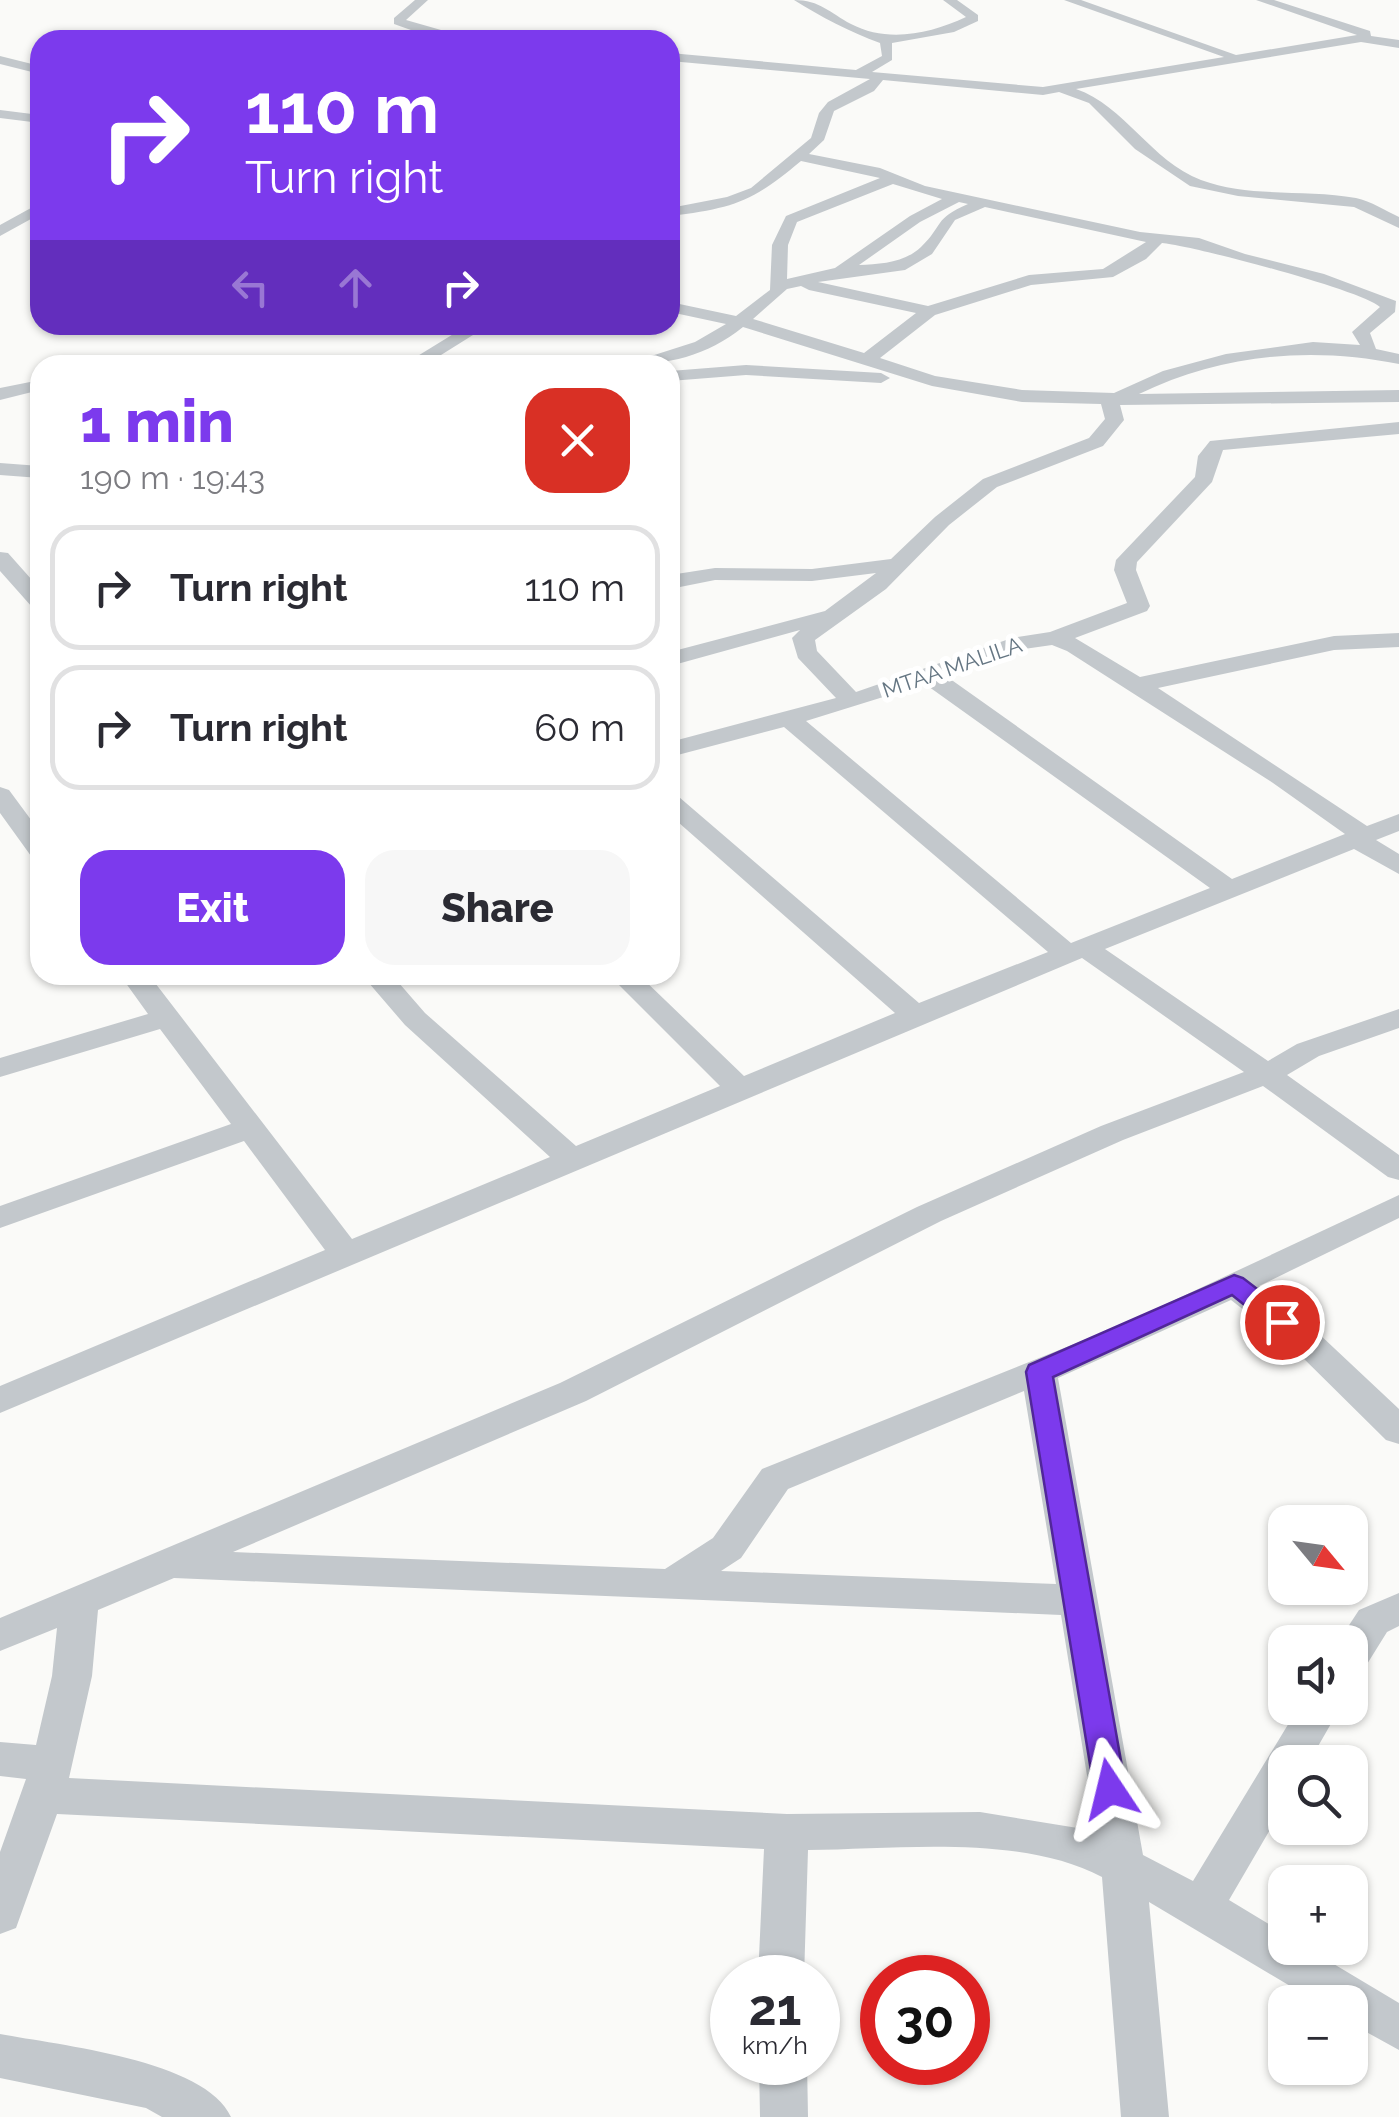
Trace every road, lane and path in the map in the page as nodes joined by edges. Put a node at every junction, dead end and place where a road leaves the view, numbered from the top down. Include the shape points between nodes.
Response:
1 (422, 0) edge
2 (800, 0) edge
3 (949, 0) edge
4 (1070, 0) edge
5 (1262, 0) edge
6 (423, 30) edge
7 (1378, 38) junction
8 (886, 41) junction
9 (1399, 44) edge
10 (680, 58) edge
11 (1238, 58) junction
12 (0, 60) edge
13 (30, 68) edge
14 (827, 71) junction
15 (876, 71) junction
16 (1064, 90) junction
17 (0, 114) edge
18 (30, 118) edge
19 (795, 155) junction
20 (894, 178) junction
21 (957, 197) junction
22 (984, 202) junction
23 (680, 209) edge
24 (30, 214) edge
25 (1399, 223) edge
26 (0, 231) edge
27 (1158, 239) junction
28 (840, 272) junction
29 (788, 284) junction
30 (680, 310) edge
31 (928, 311) junction
32 (737, 319) junction
33 (463, 335) edge
34 (1399, 344) edge
35 (1363, 348) junction
36 (429, 355) edge
37 (671, 355) edge
38 (1399, 359) edge
39 (866, 360) junction
40 (680, 375) edge
41 (932, 380) junction
42 (30, 387) edge
43 (0, 394) edge
44 (1399, 396) edge
45 (1351, 397) junction
46 (1112, 400) junction
47 (1399, 424) edge
48 (0, 469) edge
49 (30, 471) edge
50 (0, 558) edge
51 (900, 564) junction
52 (680, 580) edge
53 (30, 584) edge
54 (30, 589) edge
55 (0, 592) edge
56 (835, 614) junction
57 (1054, 638) junction
58 (1399, 640) edge
59 (680, 656) edge
60 (930, 676) junction
61 (1135, 685) junction
62 (852, 701) junction
63 (788, 718) junction
64 (680, 747) edge
65 (0, 795) edge
66 (680, 811) edge
67 (1399, 822) edge
68 (30, 830) edge
69 (1360, 838) junction
70 (1399, 866) edge
71 (1230, 890) junction
72 (1074, 950) junction
73 (142, 985) edge
74 (385, 985) edge
75 (634, 985) edge
76 (915, 1015) junction
77 (168, 1018) junction
78 (1399, 1018) edge
79 (0, 1068) edge
80 (1267, 1074) junction
81 (741, 1090) junction
82 (251, 1128) junction
83 (570, 1158) junction
84 (1399, 1170) edge
85 (1399, 1205) edge
86 (0, 1217) edge
87 (348, 1256) junction
88 (1234, 1284) junction
89 (1039, 1372) junction
90 (0, 1400) edge
91 (1399, 1431) edge
92 (168, 1565) junction
93 (670, 1585) junction
94 (1076, 1600) junction
95 (79, 1601) junction
96 (1399, 1608) edge
97 (1368, 1628) edge
98 (0, 1635) edge
99 (0, 1760) edge
100 (48, 1780) junction
101 (1268, 1795) edge
102 (787, 1832) junction
103 (1123, 1864) junction
104 (1202, 1908) junction
105 (0, 1914) edge
106 (781, 1955) edge
107 (1399, 2028) edge
108 (0, 2056) edge
109 (783, 2085) edge
110 (207, 2117) edge
111 (784, 2117) edge
112 (1145, 2117) edge

1 - 6 street via 398,21
2 - 8 street
3 - 8 street via 974,18
4 - 11 street
5 - 7 street
7 - 9 street
7 - 11 street
8 - 15 street via 888,57
10 - 14 street
11 - 16 street
12 - 13 street
14 - 15 street
14 - 15 street
15 - 16 street
15 - 19 street via 864,93 833,104 822,118 821,135
16 - 25 street via 1094,100 1140,146 1195,183 1357,203
17 - 18 street
19 - 20 street
19 - 23 street via 756,190
20 - 21 street
20 - 29 street via 791,219 775,272
21 - 22 street
21 - 28 street
22 - 27 street
22 - 28 street via 950,216 935,242 908,263
24 - 26 street
27 - 31 street via 1108,274 1029,280
27 - 35 street via 1194,241 1384,298 1389,308 1361,332
28 - 29 street
29 - 31 street
29 - 32 street
30 - 32 street
31 - 39 street
32 - 37 street via 721,335
32 - 39 street
33 - 36 street
34 - 35 street
35 - 38 street
35 - 46 street via 1258,355 1174,372
39 - 41 street
40 - 41 street via 746,370
41 - 46 street via 1022,396
42 - 43 street
44 - 45 street
45 - 46 street
45 - 47 street
46 - 51 street via 1115,420 1096,442 990,483
47 - 57 street via 1217,445 1205,478 1127,560 1124,570 1139,606
48 - 49 street
50 - 53 street
51 - 52 street
51 - 56 street
54 - 55 street
56 - 59 street
56 - 62 street via 801,643
57 - 60 street, MTAA MALILA via 1020,643
57 - 61 street, MTAA MALILA
58 - 61 street via 1298,649
60 - 62 street, MTAA MALILA
60 - 71 street
61 - 69 street, MTAA MALILA via 1282,778
62 - 63 street, MTAA MALILA
63 - 64 street, MTAA MALILA
63 - 72 street
65 - 68 street
66 - 76 street
67 - 69 street
69 - 70 street, MTAA MALILA
69 - 71 street
71 - 72 street
72 - 76 street
72 - 80 street
73 - 77 street
74 - 83 street
75 - 81 street
76 - 81 street
77 - 79 street
77 - 82 street
78 - 80 street via 1308,1050
80 - 84 street
80 - 92 street via 946,1206 573,1392
81 - 83 street
82 - 86 street
82 - 87 street
83 - 87 street
85 - 88 street
87 - 90 street
88 - 89 street
88 - 91 street via 1306,1341
89 - 93 street via 775,1479 727,1548
89 - 94 street
92 - 93 street
92 - 95 street
93 - 94 street
94 - 103 street
95 - 98 street
95 - 100 street via 72,1676
96 - 97 street
99 - 100 street
100 - 102 street
100 - 105 street
101 - 104 street
102 - 103 street via 980,1830 1084,1846
102 - 106 street
103 - 104 street
103 - 112 street
104 - 107 street
108 - 110 street via 156,2087
109 - 111 street

